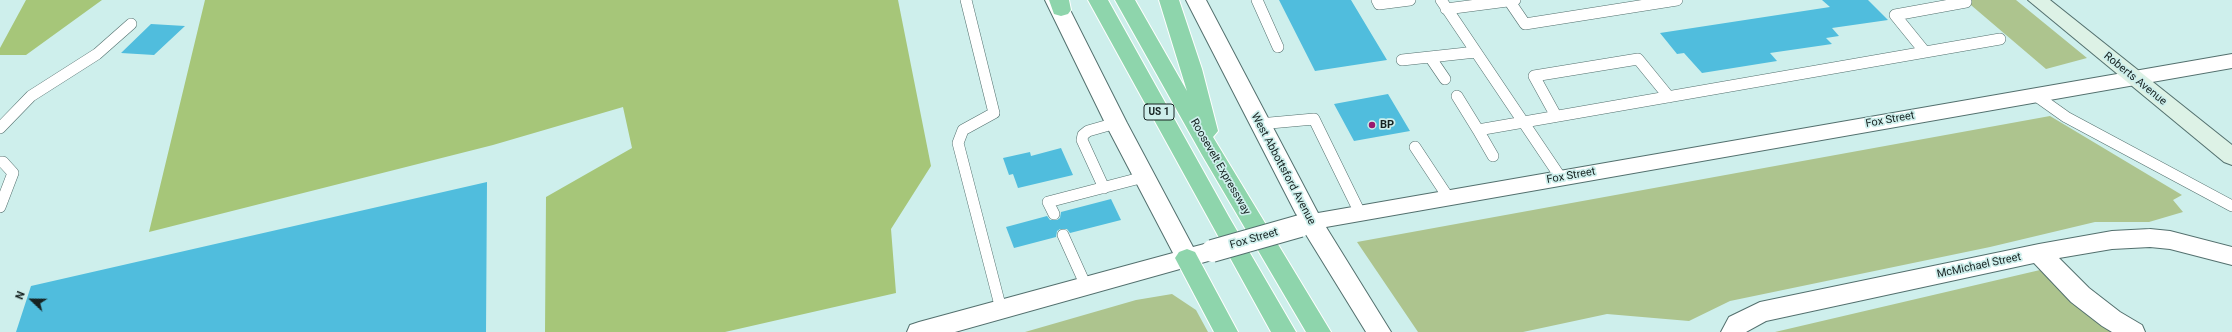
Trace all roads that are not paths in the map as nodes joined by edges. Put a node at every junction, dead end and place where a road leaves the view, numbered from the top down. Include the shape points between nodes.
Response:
1 (966, 0) edge
2 (1098, 0) edge
3 (1125, 0) edge
4 (1169, 0) edge
5 (1196, 0) edge
6 (1257, 0) edge
7 (1377, 0) edge
8 (1410, 0) edge
9 (1677, 0) edge
10 (2038, 0) edge
11 (1512, 1) edge
12 (1966, 2) dead end
13 (1058, 3) edge
14 (1443, 4) edge
15 (131, 24) dead end
16 (2000, 39) dead end
17 (1278, 47) dead end
18 (1476, 52) junction
19 (1925, 52) junction
20 (1430, 57) junction
21 (1402, 60) dead end
22 (2232, 60) edge
23 (2133, 78) junction
24 (1445, 79) dead end
25 (2035, 95) junction
26 (1457, 96) dead end
27 (1669, 97) junction
28 (1556, 116) junction
29 (1116, 123) junction
30 (1524, 123) junction
31 (1260, 124) junction
32 (0, 128) edge
33 (1478, 130) junction
34 (1415, 147) dead end
35 (1213, 155) junction
36 (1493, 156) dead end
37 (2232, 157) edge
38 (0, 162) edge
39 (1144, 177) junction
40 (1561, 178) junction
41 (1104, 188) junction
42 (1448, 197) junction
43 (2232, 206) edge
44 (0, 207) edge
45 (1360, 213) junction
46 (1054, 214) dead end
47 (1306, 225) junction
48 (1063, 235) dead end
49 (2039, 253) junction
50 (2232, 256) edge
51 (1187, 258) junction
52 (1086, 286) junction
53 (1001, 309) junction
54 (919, 332) edge
55 (1226, 332) edge
56 (1284, 332) edge
57 (1319, 332) edge
58 (1379, 332) edge
59 (1733, 332) edge
60 (2133, 332) edge

1 - 53 lane via 994,113 963,130 958,143
2 - 56 highway, US 1 via 1231,242
3 - 35 highway, Roosevelt Expressway / US 1
4 - 35 highway via 1192,69
5 - 31 street, West Abbottsford Avenue
6 - 17 lane
7 - 8 lane via 1379,4
9 - 11 lane via 1526,24
10 - 23 main road, Roberts Avenue
11 - 14 lane
12 - 19 lane via 1895,15
13 - 29 street
14 - 18 lane
15 - 32 lane via 97,54 31,96
16 - 19 lane
18 - 20 lane
18 - 30 lane
19 - 27 lane
20 - 21 lane
20 - 24 lane
22 - 23 street, Fox Street
23 - 25 street, Fox Street
23 - 37 main road, Roberts Avenue
25 - 40 street, Fox Street
25 - 43 lane via 2066,117
26 - 33 lane
27 - 28 lane
27 - 28 lane via 1638,59 1534,76
28 - 30 lane
29 - 39 street
29 - 41 lane via 1088,131 1082,140
30 - 33 lane
30 - 40 lane
31 - 45 lane via 1314,119
31 - 47 street, West Abbottsford Avenue
33 - 36 lane
34 - 42 lane
35 - 57 highway, Roosevelt Expressway / US 1
38 - 44 lane via 13,173
39 - 41 lane
39 - 51 street
40 - 42 street, Fox Street
41 - 46 lane via 1048,202
42 - 45 street, Fox Street
45 - 47 street, Fox Street
47 - 51 street, Fox Street, bridge
47 - 58 street, West Abbottsford Avenue via 1321,241
48 - 52 lane
49 - 50 street, McMichael Street via 2112,240 2150,238 2192,244
49 - 59 street, McMichael Street via 1760,312 1738,324
49 - 60 street via 2080,295
51 - 52 street, Fox Street
51 - 55 highway
52 - 53 street, Fox Street
53 - 54 street, Fox Street

